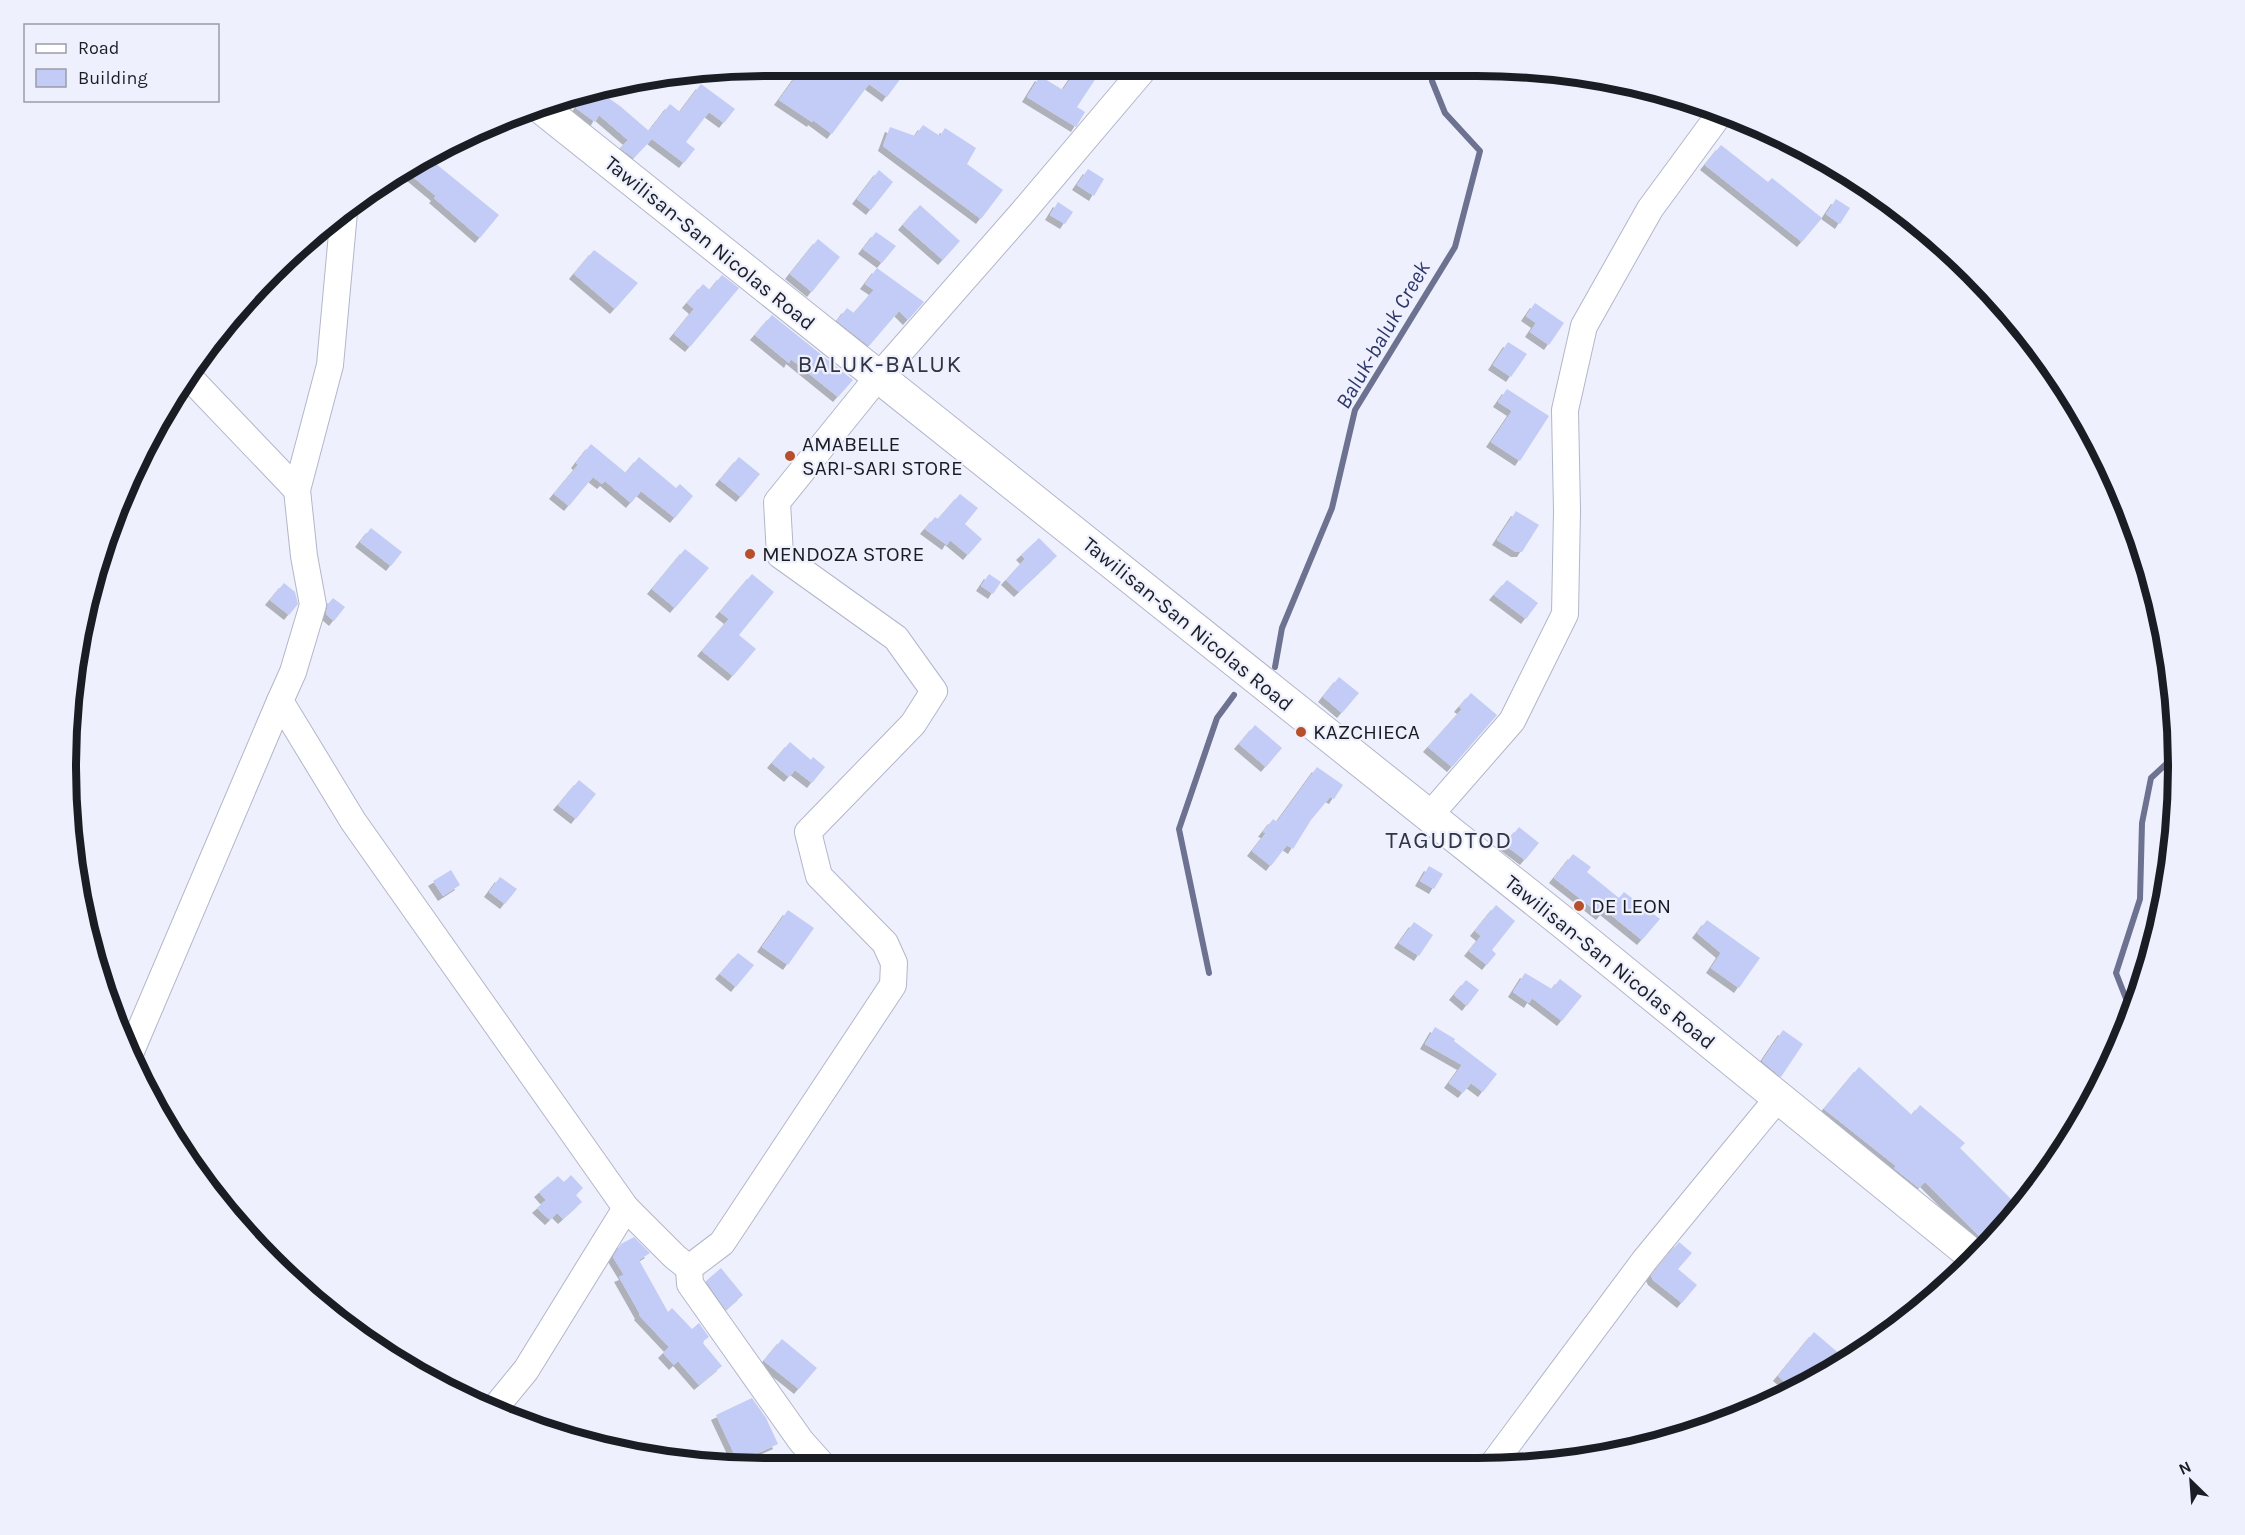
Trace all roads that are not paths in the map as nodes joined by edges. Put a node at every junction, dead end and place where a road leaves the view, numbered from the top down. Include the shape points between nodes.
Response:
1 (1138, 76) edge
2 (547, 112) edge
3 (1716, 119) edge
4 (343, 222) edge
5 (878, 377) junction
6 (194, 382) edge
7 (297, 490) junction
8 (280, 701) junction
9 (1429, 816) junction
10 (134, 1043) edge
11 (1778, 1098) junction
12 (626, 1208) junction
13 (1969, 1253) edge
14 (689, 1268) junction
15 (498, 1404) edge
16 (816, 1458) edge
17 (1498, 1458) edge

1 - 5 street
2 - 5 main road, Tawilisan-San Nicolas Road
3 - 9 street via 1650,209 1584,326 1565,410 1565,614 1512,721
4 - 7 street via 330,365
5 - 9 main road, Tawilisan-San Nicolas Road
5 - 14 street via 777,501 780,555 896,638 934,691 913,724 808,832 819,876 885,943 894,963 894,985 722,1243
6 - 7 street
7 - 8 street via 313,604
8 - 10 street
8 - 12 street via 353,820
9 - 11 main road, Tawilisan-San Nicolas Road
11 - 13 main road, Tawilisan-San Nicolas Road
11 - 17 street via 1644,1261
12 - 14 street
12 - 15 street via 526,1370
14 - 16 street via 690,1284

